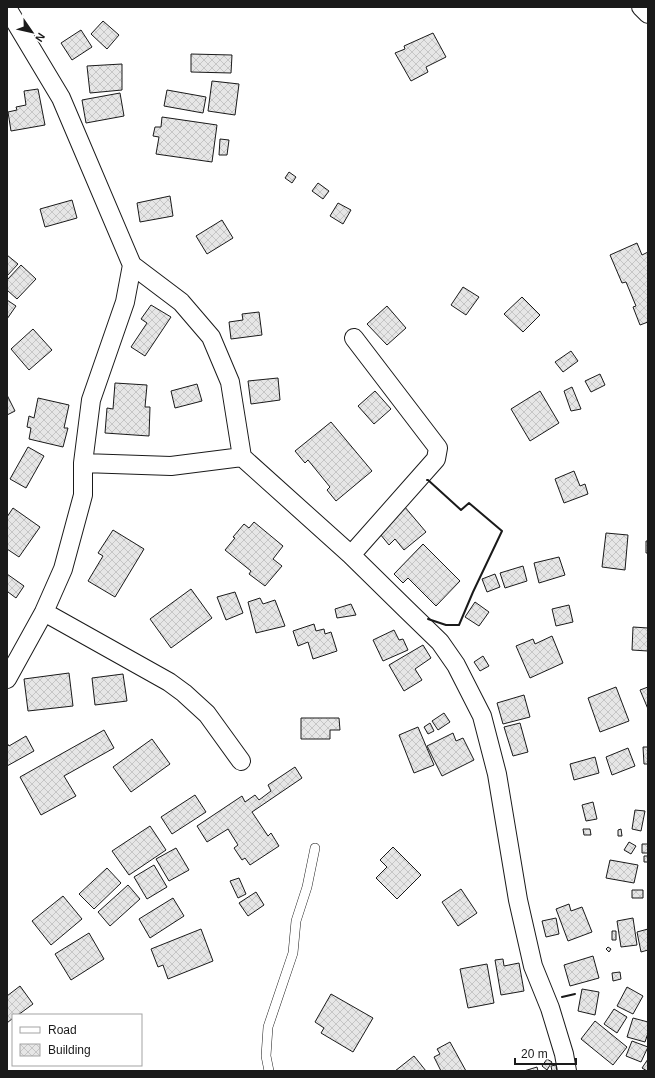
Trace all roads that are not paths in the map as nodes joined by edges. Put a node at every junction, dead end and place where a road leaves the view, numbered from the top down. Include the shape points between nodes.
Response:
1 (641, 7) edge
2 (7, 8) edge
3 (648, 14) edge
4 (132, 265) junction
5 (354, 338) dead end
6 (242, 457) junction
7 (84, 464) junction
8 (351, 555) junction
9 (44, 612) junction
10 (7, 679) edge
11 (241, 761) dead end
12 (314, 848) dead end
13 (269, 1071) edge
14 (567, 1071) edge

1 - 3 street
2 - 4 street via 61,98
4 - 6 street via 181,302 211,337 230,382
4 - 7 street via 125,302 91,400
5 - 8 street via 438,448 436,459
6 - 7 street via 171,466
6 - 8 street
7 - 9 street via 83,495 65,562
8 - 14 street via 440,642 456,665 482,716 497,774 518,900 534,966 550,1008
9 - 10 street
9 - 11 street via 169,682 184,693 207,714
12 - 13 lane via 307,887 296,921 293,953 268,1027 266,1056

